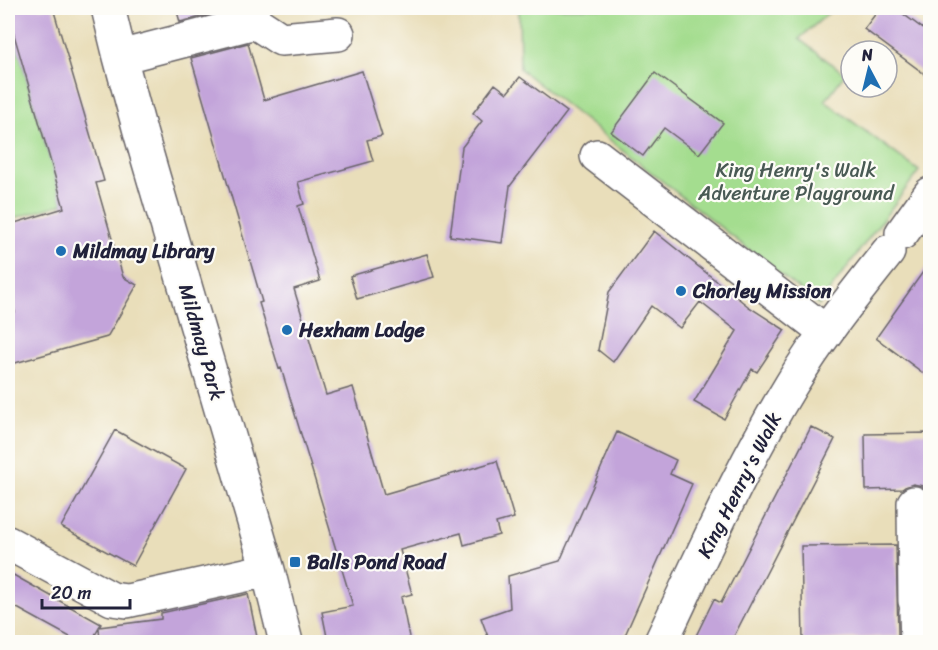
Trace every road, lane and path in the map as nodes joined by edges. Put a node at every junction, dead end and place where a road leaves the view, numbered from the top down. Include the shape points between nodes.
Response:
1 (108, 8) edge
2 (338, 34) dead end
3 (120, 57) junction
4 (597, 156) dead end
5 (930, 194) edge
6 (826, 332) junction
7 (914, 503) dead end
8 (8, 543) edge
9 (268, 570) junction
10 (916, 618) edge
11 (286, 642) edge
12 (661, 642) edge

1 - 3 street, Mildmay Park
2 - 3 street via 281,39 255,22
3 - 9 street, Mildmay Park
4 - 6 street
5 - 6 street, King Henry's Walk
6 - 12 street, King Henry's Walk via 761,438
7 - 10 street
8 - 9 street via 112,599 127,601
9 - 11 street, Mildmay Park

